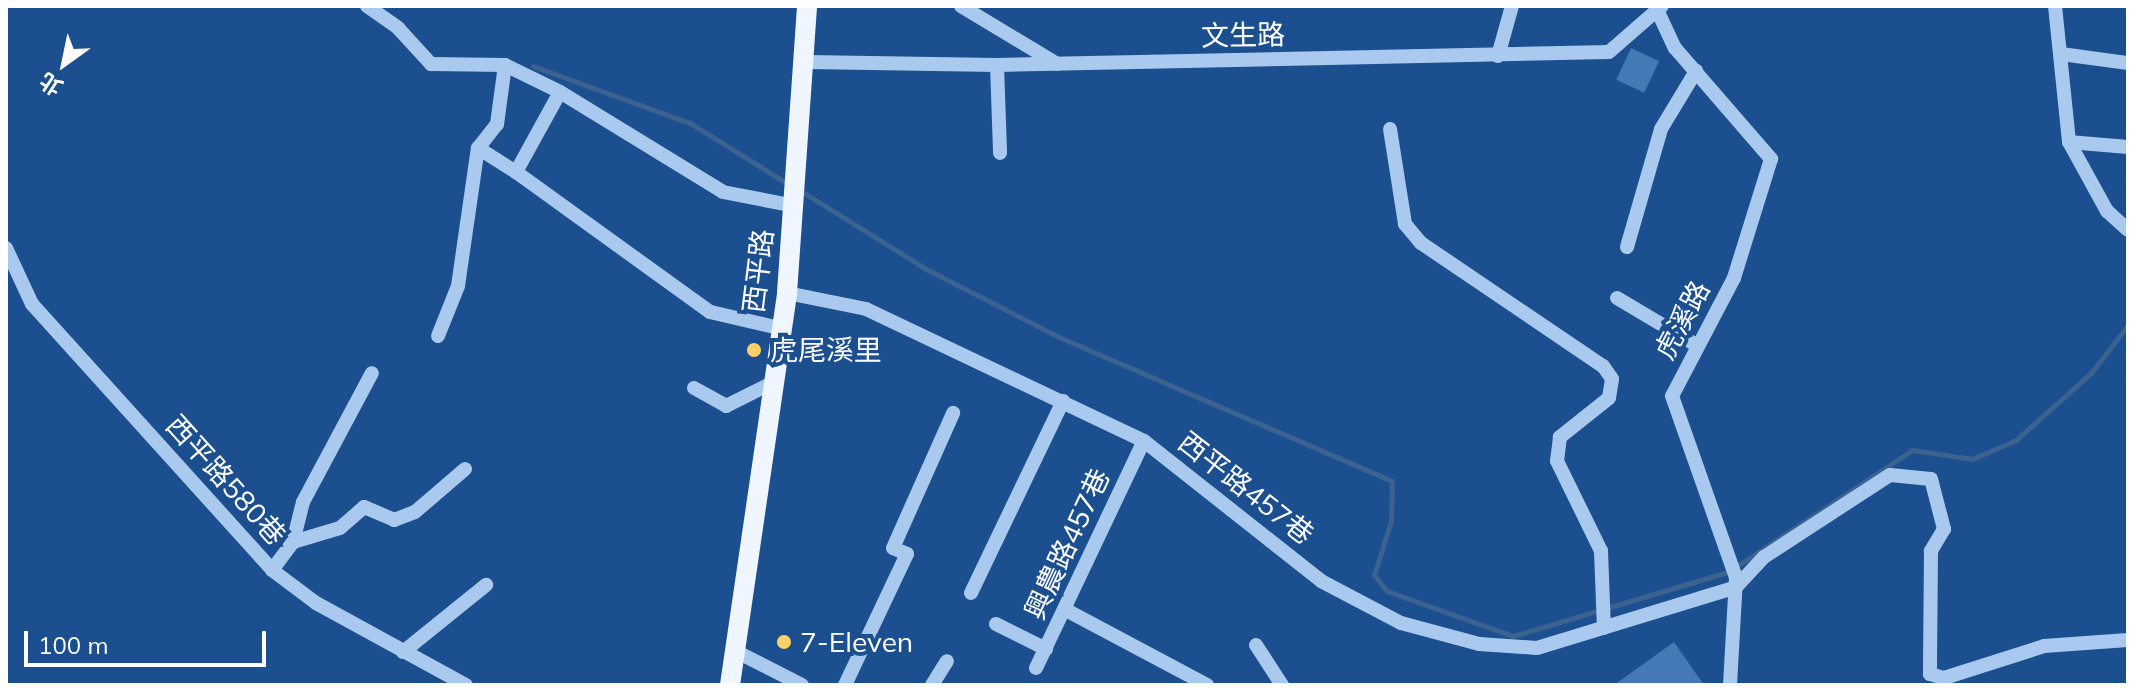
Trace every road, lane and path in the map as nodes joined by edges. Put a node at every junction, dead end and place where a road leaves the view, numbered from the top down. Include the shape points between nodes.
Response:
1 (367, 6) edge
2 (807, 6) edge
3 (961, 6) edge
4 (1512, 6) edge
5 (2055, 6) edge
6 (1660, 9) edge
7 (2061, 54) junction
8 (1498, 56) junction
9 (807, 62) junction
10 (2128, 63) edge
11 (1057, 64) junction
12 (505, 65) junction
13 (997, 65) junction
14 (1696, 71) junction
15 (560, 92) junction
16 (1390, 129) dead end
17 (2069, 142) junction
18 (2128, 147) edge
19 (478, 148) junction
20 (1000, 153) dead end
21 (516, 172) junction
22 (795, 206) junction
23 (2128, 230) edge
24 (1627, 247) dead end
25 (6, 248) edge
26 (787, 293) junction
27 (1617, 298) dead end
28 (779, 328) junction
29 (438, 336) dead end
30 (1698, 346) junction
31 (372, 373) dead end
32 (772, 383) junction
33 (694, 388) dead end
34 (1063, 401) junction
35 (953, 413) dead end
36 (1144, 441) junction
37 (465, 469) dead end
38 (293, 542) junction
39 (272, 570) junction
40 (1736, 582) junction
41 (486, 585) dead end
42 (971, 593) dead end
43 (1066, 610) junction
44 (996, 624) dead end
45 (1604, 628) junction
46 (2128, 640) edge
47 (1256, 645) dead end
48 (1046, 649) junction
49 (735, 651) junction
50 (403, 652) junction
51 (947, 661) dead end
52 (1036, 668) dead end
53 (466, 685) edge
54 (730, 685) edge
55 (802, 685) edge
56 (845, 685) edge
57 (932, 685) edge
58 (1207, 685) edge
59 (1282, 685) edge
60 (1730, 685) edge

1 - 12 street via 398,28 431,64
2 - 9 main road, 西平路
3 - 11 street
4 - 8 street
5 - 7 street
6 - 8 street, 文生路 via 1609,52
6 - 14 street, 虎溪路 via 1675,48
7 - 10 street
7 - 17 street
8 - 11 street, 文生路
9 - 13 street, 文生路
9 - 22 main road, 西平路
11 - 13 street, 文生路
12 - 15 street
12 - 19 street via 497,124
13 - 20 street
14 - 24 street via 1661,129
14 - 30 street, 虎溪路 via 1771,159 1734,278
15 - 21 street
15 - 22 street via 723,192
16 - 45 street via 1405,224 1413,234 1603,366 1612,379 1609,398 1560,437 1557,461 1601,551
17 - 18 street
17 - 23 street via 2107,211
19 - 21 street
19 - 29 street via 458,286
21 - 28 street via 710,312
22 - 26 main road, 西平路
25 - 39 street, 西平路580巷 via 32,304
26 - 28 main road, 西平路
26 - 34 street, 西平路457巷 via 866,309
27 - 30 street
28 - 32 main road, 西平路
30 - 40 street, 虎溪路 via 1672,396 1730,551
31 - 38 street via 303,502
32 - 33 street via 726,406
32 - 49 main road, 西平路
34 - 36 street, 西平路457巷
34 - 42 street
35 - 56 street via 893,548 907,554
36 - 43 street, 興農路457巷
36 - 45 street, 西平路457巷 via 1321,581 1401,623 1479,644 1537,648
37 - 38 street via 415,512 394,520 364,507 340,528
38 - 39 street
39 - 50 street, 西平路580巷 via 316,603
40 - 45 street, 西平路457巷
40 - 46 street via 1764,557 1890,475 1931,479 1944,529 1931,551 1930,674 1944,678 2044,646
40 - 60 street, 虎溪路
41 - 50 street
43 - 48 street, 興農路457巷
43 - 58 street
44 - 48 street
47 - 59 street
48 - 52 street, 興農路457巷
49 - 54 main road, 西平路
49 - 55 street
50 - 53 street, 西平路580巷
51 - 57 street

